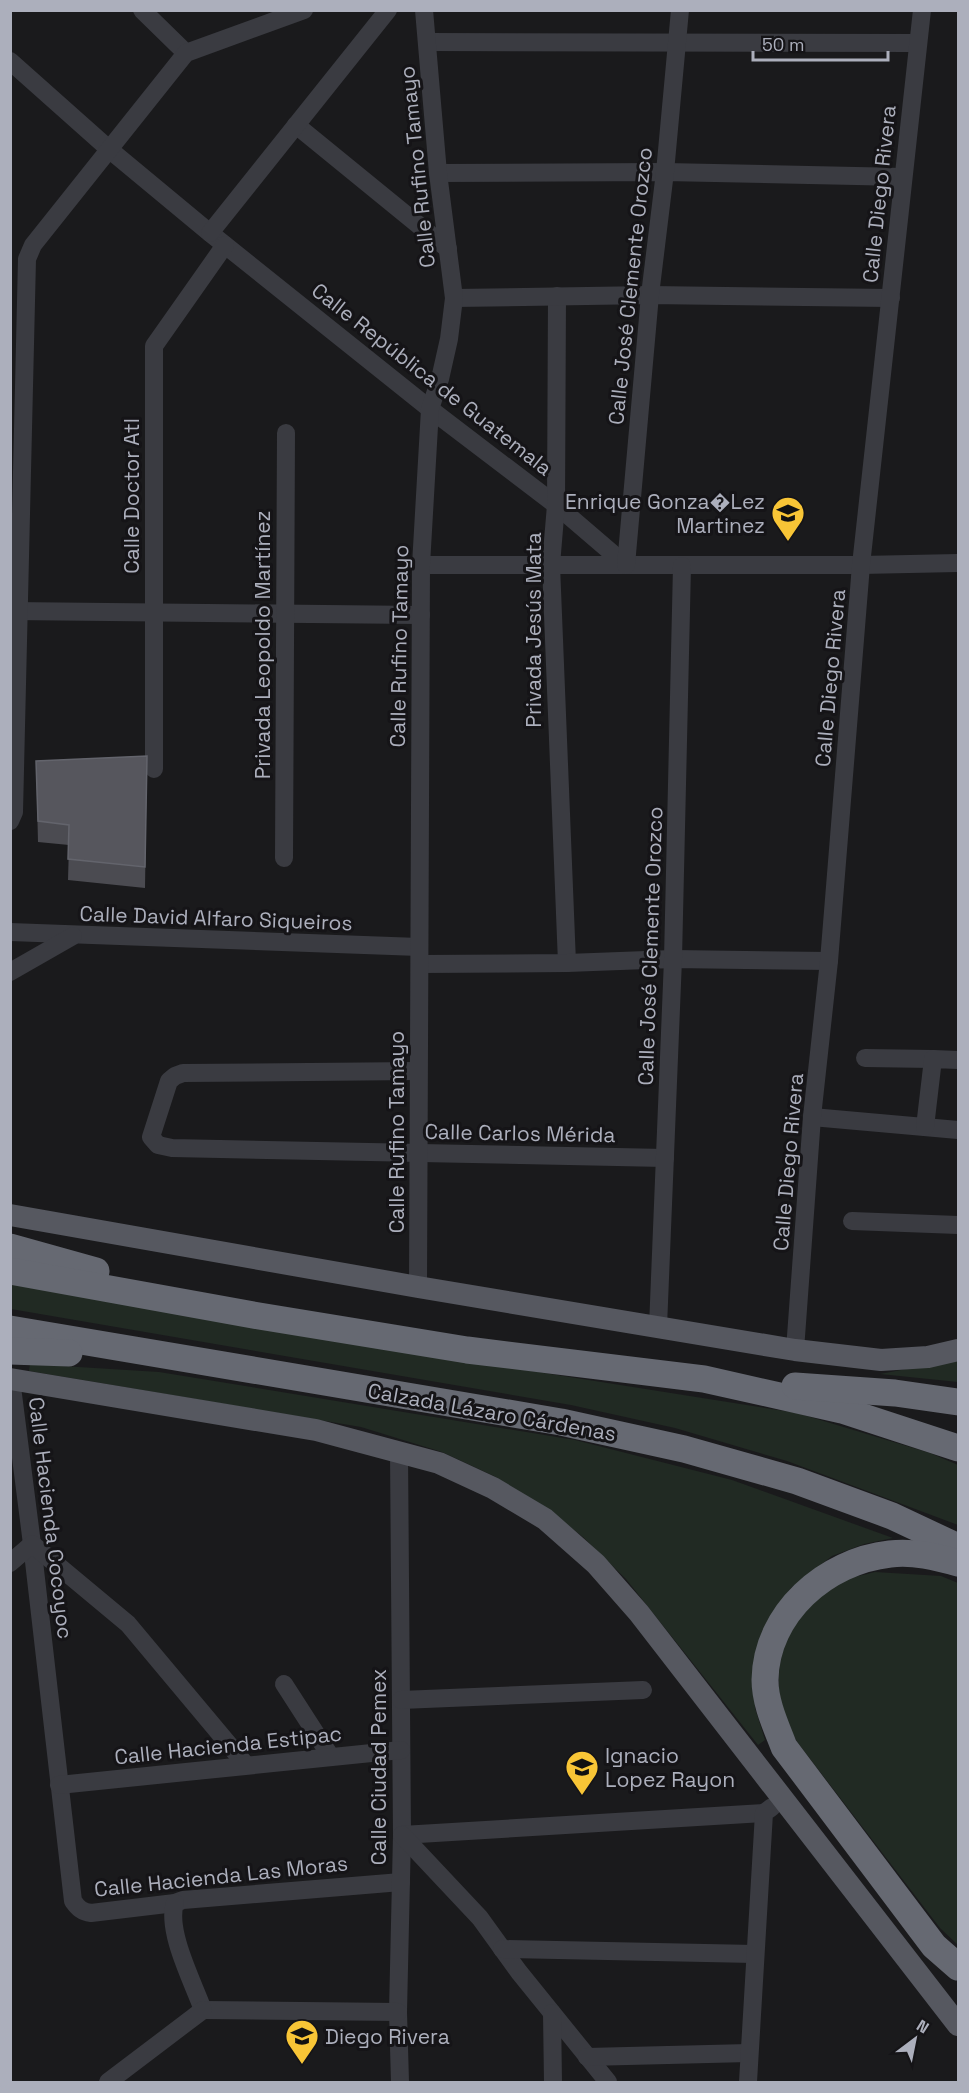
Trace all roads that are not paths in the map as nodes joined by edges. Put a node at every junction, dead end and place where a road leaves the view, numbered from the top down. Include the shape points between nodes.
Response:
1 (142, 10) edge
2 (304, 10) edge
3 (388, 10) edge
4 (424, 10) edge
5 (680, 10) edge
6 (922, 10) edge
7 (427, 42) junction
8 (675, 43) junction
9 (918, 43) junction
10 (186, 53) junction
11 (10, 60) edge
12 (296, 126) junction
13 (110, 150) junction
14 (665, 172) junction
15 (438, 173) junction
16 (903, 177) junction
17 (210, 233) junction
18 (225, 245) junction
19 (448, 249) junction
20 (650, 295) junction
21 (557, 296) junction
22 (454, 298) junction
23 (891, 298) junction
24 (18, 353) edge
25 (430, 409) junction
26 (286, 433) dead end
27 (16, 489) edge
28 (556, 505) junction
29 (958, 563) edge
30 (421, 565) junction
31 (551, 565) junction
32 (626, 565) junction
33 (682, 566) junction
34 (861, 566) junction
35 (15, 610) edge
36 (154, 611) junction
37 (285, 613) junction
38 (421, 615) junction
39 (154, 769) dead end
40 (10, 821) edge
41 (284, 858) dead end
42 (10, 932) edge
43 (73, 936) junction
44 (420, 955) junction
45 (673, 959) junction
46 (829, 961) junction
47 (567, 963) junction
48 (10, 972) edge
49 (865, 1058) dead end
50 (933, 1059) junction
51 (958, 1060) edge
52 (418, 1071) junction
53 (812, 1117) junction
54 (925, 1127) junction
55 (958, 1131) edge
56 (418, 1154) junction
57 (665, 1158) junction
58 (10, 1215) edge
59 (852, 1221) dead end
60 (958, 1225) edge
61 (10, 1247) edge
62 (10, 1271) edge
63 (418, 1287) junction
64 (259, 1316) junction
65 (658, 1327) junction
66 (10, 1329) edge
67 (795, 1350) junction
68 (958, 1350) edge
69 (10, 1351) edge
70 (171, 1356) junction
71 (11, 1378) edge
72 (704, 1378) junction
73 (958, 1402) edge
74 (958, 1448) edge
75 (399, 1452) junction
76 (32, 1544) junction
77 (958, 1547) edge
78 (10, 1563) edge
79 (958, 1563) edge
80 (284, 1684) dead end
81 (643, 1690) dead end
82 (401, 1700) junction
83 (401, 1750) junction
84 (331, 1757) junction
85 (246, 1765) junction
86 (59, 1785) junction
87 (783, 1798) junction
88 (764, 1814) junction
89 (402, 1835) junction
90 (401, 1882) junction
91 (176, 1903) junction
92 (81, 1910) joint
93 (502, 1949) junction
94 (755, 1954) junction
95 (958, 1966) edge
96 (203, 2010) junction
97 (398, 2012) junction
98 (552, 2013) junction
99 (958, 2025) edge
100 (749, 2054) junction
101 (587, 2057) junction
102 (108, 2082) edge
103 (400, 2082) edge
104 (553, 2082) edge
105 (608, 2082) edge
106 (748, 2082) edge

1 - 10 street
2 - 10 street
3 - 12 street
4 - 7 street, Calle Rufino Tamayo
5 - 8 street, Calle José Clemente Orozco
6 - 9 street, Calle Diego Rivera
7 - 8 street
7 - 15 street, Calle Rufino Tamayo
8 - 9 street
8 - 14 street, Calle José Clemente Orozco
9 - 16 street, Calle Diego Rivera
10 - 13 street
11 - 13 street, Calle República de Guatemala
12 - 17 street
12 - 19 street
13 - 17 street, Calle República de Guatemala
13 - 24 street via 33,245 27,259
14 - 15 street
14 - 16 street
14 - 20 street, Calle José Clemente Orozco
15 - 19 street, Calle Rufino Tamayo
16 - 23 street, Calle Diego Rivera
17 - 18 street, Calle República de Guatemala
18 - 25 street, Calle República de Guatemala
18 - 36 street, Calle Doctor Atl via 154,346
19 - 22 street, Calle Rufino Tamayo
20 - 21 street
20 - 23 street
20 - 32 street, Calle José Clemente Orozco
21 - 22 street
21 - 28 street, Privada Jesús Mata
22 - 25 street, Calle Rufino Tamayo via 449,339
23 - 34 street, Calle Diego Rivera
24 - 27 street
25 - 28 street, Calle República de Guatemala
25 - 30 street, Calle Rufino Tamayo
26 - 37 street, Privada Leopoldo Martínez
27 - 35 street
28 - 31 street, Privada Jesús Mata
28 - 32 street, Calle República de Guatemala
29 - 34 street
30 - 31 street
30 - 38 street, Calle Rufino Tamayo
31 - 32 street
31 - 47 street, Privada Jesús Mata
32 - 33 street
33 - 34 street
33 - 45 street, Calle José Clemente Orozco
34 - 46 street, Calle Diego Rivera
35 - 36 street
35 - 40 street via 14,812
36 - 37 street
36 - 39 street, Calle Doctor Atl
37 - 38 street
37 - 41 street, Privada Leopoldo Martínez
38 - 44 street, Calle Rufino Tamayo
42 - 43 street, Calle David Alfaro Siqueiros
43 - 44 street, Calle David Alfaro Siqueiros
43 - 48 street
44 - 47 street, Calle David Alfaro Siqueiros
44 - 52 street, Calle Rufino Tamayo
45 - 46 street, Calle David Alfaro Siqueiros
45 - 47 street, Calle David Alfaro Siqueiros
45 - 57 street, Calle José Clemente Orozco
46 - 53 street, Calle Diego Rivera
49 - 50 street
50 - 51 street
50 - 54 street
52 - 56 street, Calle Rufino Tamayo
52 - 56 street, Calle Carlos Mérida via 183,1073 169,1081 151,1134 158,1145 172,1148
53 - 54 street
53 - 67 street, Calle Diego Rivera
54 - 55 street
56 - 57 street, Calle Carlos Mérida
56 - 63 street, Calle Rufino Tamayo
57 - 65 street, Calle José Clemente Orozco
58 - 63 main road
59 - 60 street
61 - 64 highway
62 - 64 highway
63 - 65 main road
64 - 72 highway via 467,1350
65 - 67 main road
66 - 70 highway, Calzada Lázaro Cárdenas
67 - 68 main road via 882,1360 928,1357
69 - 70 highway
70 - 77 highway, Calzada Lázaro Cárdenas via 561,1422 684,1449 797,1481 892,1516
71 - 75 main road via 316,1430
71 - 76 street, Calle Hacienda Cocoyoc
72 - 73 highway via 895,1393
72 - 74 highway via 842,1410
75 - 82 street, Calle Ciudad Pemex
75 - 87 main road via 439,1463 492,1488 545,1519 596,1564 639,1613
76 - 78 street
76 - 85 street via 128,1624
76 - 86 street, Calle Hacienda Cocoyoc
79 - 95 highway via 924,1555 892,1554 843,1567 812,1586 790,1609 771,1648 765,1681 784,1747 934,1946
80 - 84 street
81 - 82 street
82 - 83 street, Calle Ciudad Pemex
83 - 84 street, Calle Hacienda Estipac
83 - 89 street, Calle Ciudad Pemex
84 - 85 street, Calle Hacienda Estipac
85 - 86 street, Calle Hacienda Estipac
86 - 92 street, Calle Hacienda Cocoyoc via 73,1901
87 - 88 street
87 - 99 main road
88 - 89 street
88 - 94 street
89 - 90 street, Calle Ciudad Pemex
89 - 93 street via 480,1918
90 - 91 street, Calle Hacienda Las Moras
90 - 97 street, Calle Ciudad Pemex
91 - 92 street, Calle Hacienda Las Moras via 91,1913
91 - 96 street via 172,1914 178,1943
93 - 94 street
93 - 98 street
94 - 100 street
96 - 97 street
96 - 102 street
97 - 103 street, Calle Ciudad Pemex
98 - 101 street
98 - 104 street
100 - 101 street
100 - 106 street
101 - 105 street

